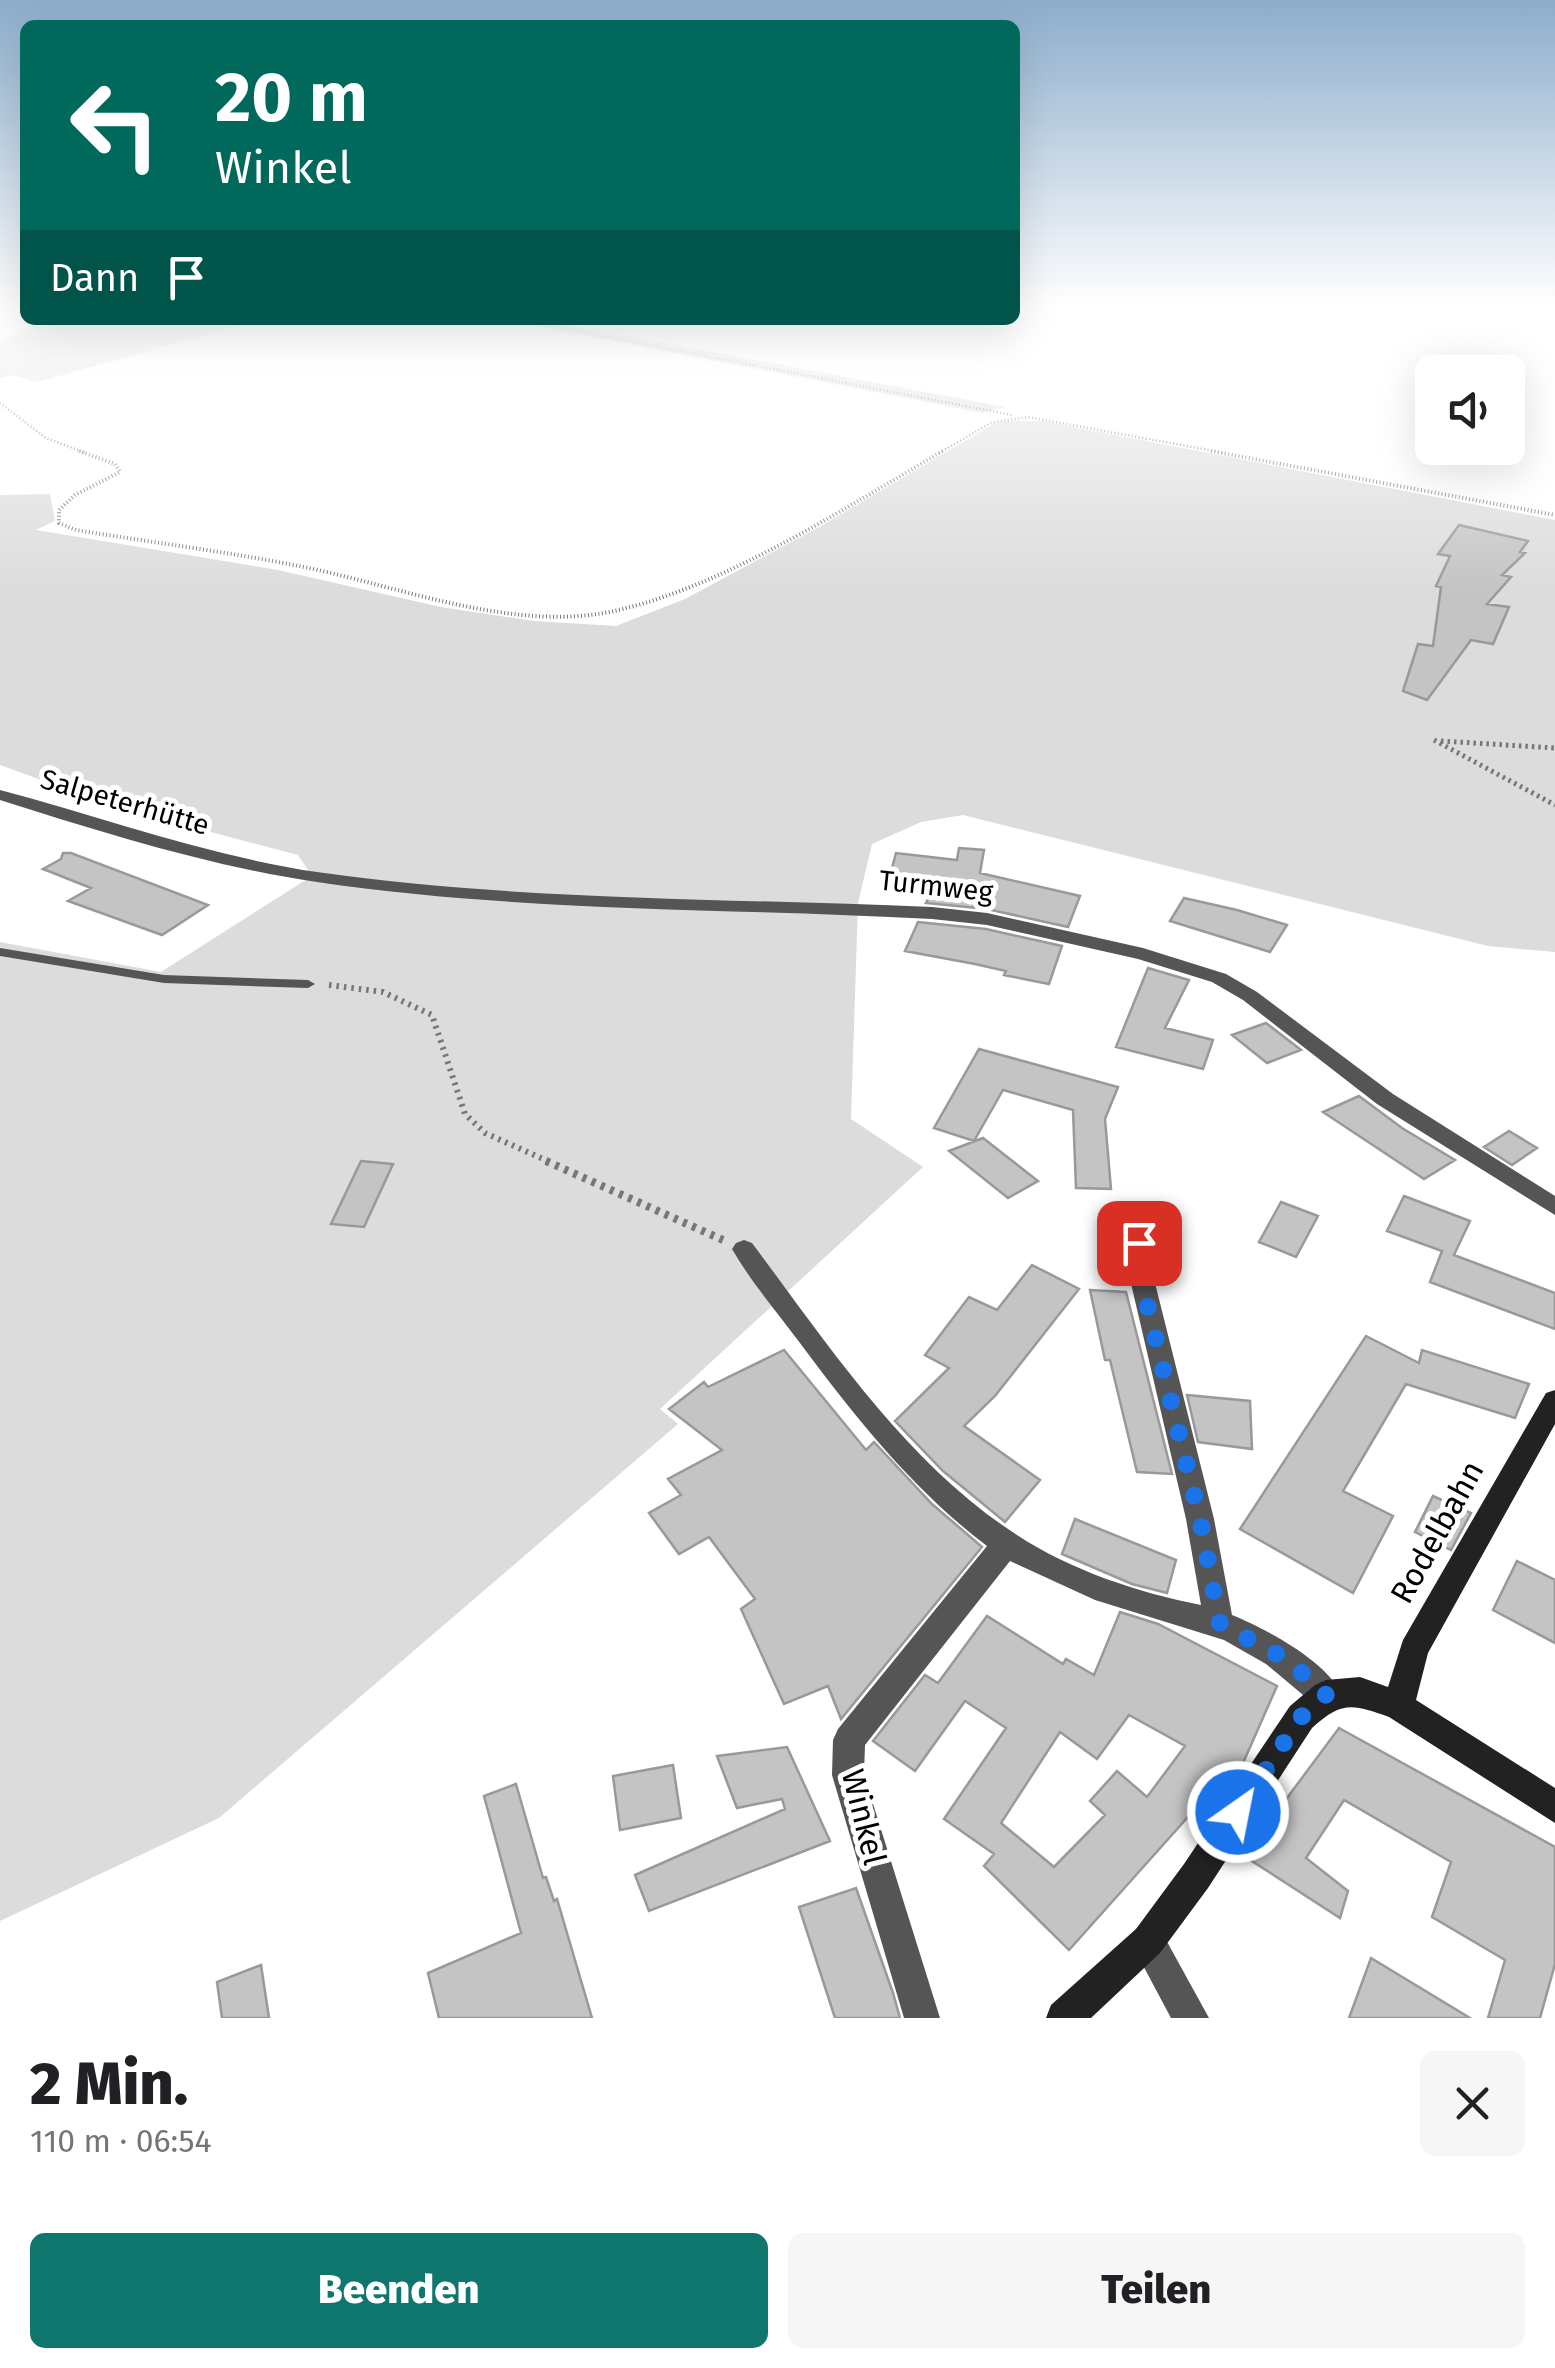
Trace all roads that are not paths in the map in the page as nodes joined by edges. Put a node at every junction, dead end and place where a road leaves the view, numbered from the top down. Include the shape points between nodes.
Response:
1 (0, 794) edge
2 (235, 860) joint
3 (0, 952) edge
4 (308, 984) road end
5 (1555, 1207) edge
6 (1139, 1243) dead end
7 (744, 1249) road end
8 (1555, 1400) edge
9 (1006, 1544) junction
10 (1220, 1624) junction
11 (1326, 1695) junction
12 (1400, 1706) junction
13 (1555, 1808) edge
14 (1148, 1941) junction
15 (922, 2018) edge
16 (1064, 2018) edge
17 (1191, 2018) edge

1 - 2 street, Salpeterhütte via 160,845
2 - 5 street, Turmweg via 392,887 932,913 1143,954 1218,978 1250,996 1385,1099
3 - 4 lane via 164,978
6 - 10 street via 1140,1275
7 - 9 street via 890,1434 945,1494
8 - 12 main road, Rodelbahn via 1414,1650
9 - 10 street via 1171,1613
9 - 15 street, Winkel via 849,1740 848,1775
10 - 11 street via 1288,1660
11 - 12 main road via 1360,1692
11 - 14 main road via 1301,1717
12 - 13 main road
14 - 16 main road
14 - 17 street

